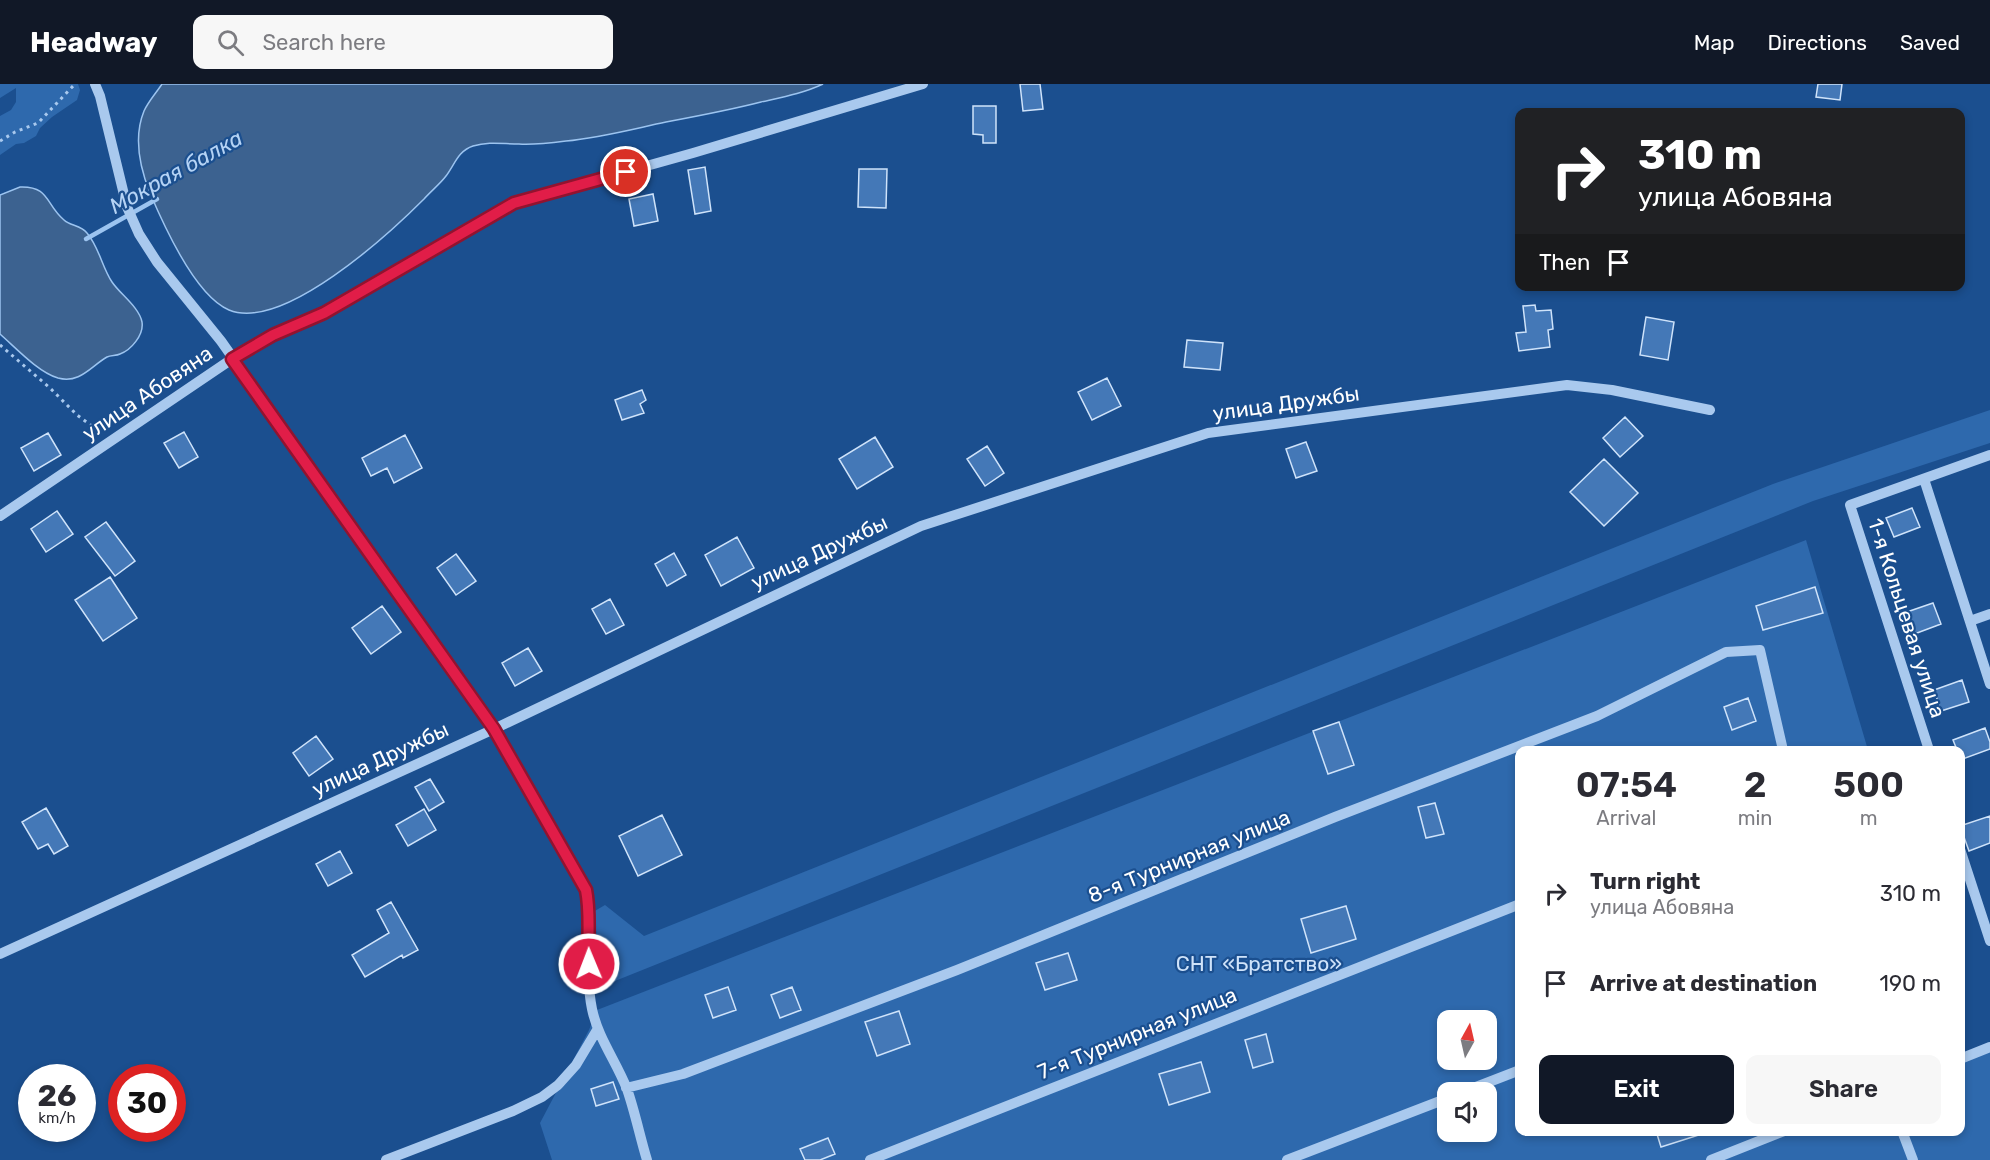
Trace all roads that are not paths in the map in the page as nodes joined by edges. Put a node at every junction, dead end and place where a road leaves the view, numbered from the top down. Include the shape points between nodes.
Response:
1 (95, 84) edge
2 (923, 84) edge
3 (232, 359) junction
4 (1710, 410) dead end
5 (1990, 455) edge
6 (1924, 479) junction
7 (0, 516) edge
8 (1990, 614) edge
9 (1970, 621) junction
10 (1990, 684) edge
11 (494, 729) junction
12 (1519, 746) edge
13 (1783, 746) edge
14 (1928, 746) edge
15 (1515, 748) edge
16 (1965, 864) edge
17 (1515, 906) edge
18 (1990, 941) edge
19 (0, 954) edge
20 (597, 1030) junction
21 (1990, 1047) edge
22 (1965, 1057) edge
23 (1515, 1072) edge
24 (1489, 1082) edge
25 (627, 1088) junction
26 (1437, 1102) edge
27 (1771, 1136) edge
28 (1904, 1136) edge
29 (386, 1160) edge
30 (647, 1160) edge
31 (870, 1160) edge
32 (1287, 1160) edge
33 (1711, 1160) edge
34 (1913, 1160) edge

1 - 3 street via 127,207 139,234
2 - 3 street, улица Абовяна via 514,203 324,313 273,335
3 - 7 street, улица Абовяна
3 - 11 street
4 - 11 street, улица Дружбы via 1567,385 1208,433 921,526
5 - 6 street, 1-я Кольцевая улица
6 - 9 street
6 - 14 street, 1-я Кольцевая улица via 1850,505
8 - 9 street
9 - 10 street
11 - 19 street, улица Дружбы
11 - 20 street via 586,890 590,910 591,1006
12 - 13 street, 8-я Турнирная улица via 1597,716 1726,652 1760,650
15 - 25 street, 8-я Турнирная улица via 957,970 683,1074
16 - 18 street
17 - 31 street, 7-я Турнирная улица
20 - 25 street
20 - 29 street via 576,1065 543,1097
21 - 22 street
23 - 24 street
25 - 30 street
26 - 32 street
27 - 33 street
28 - 34 street

